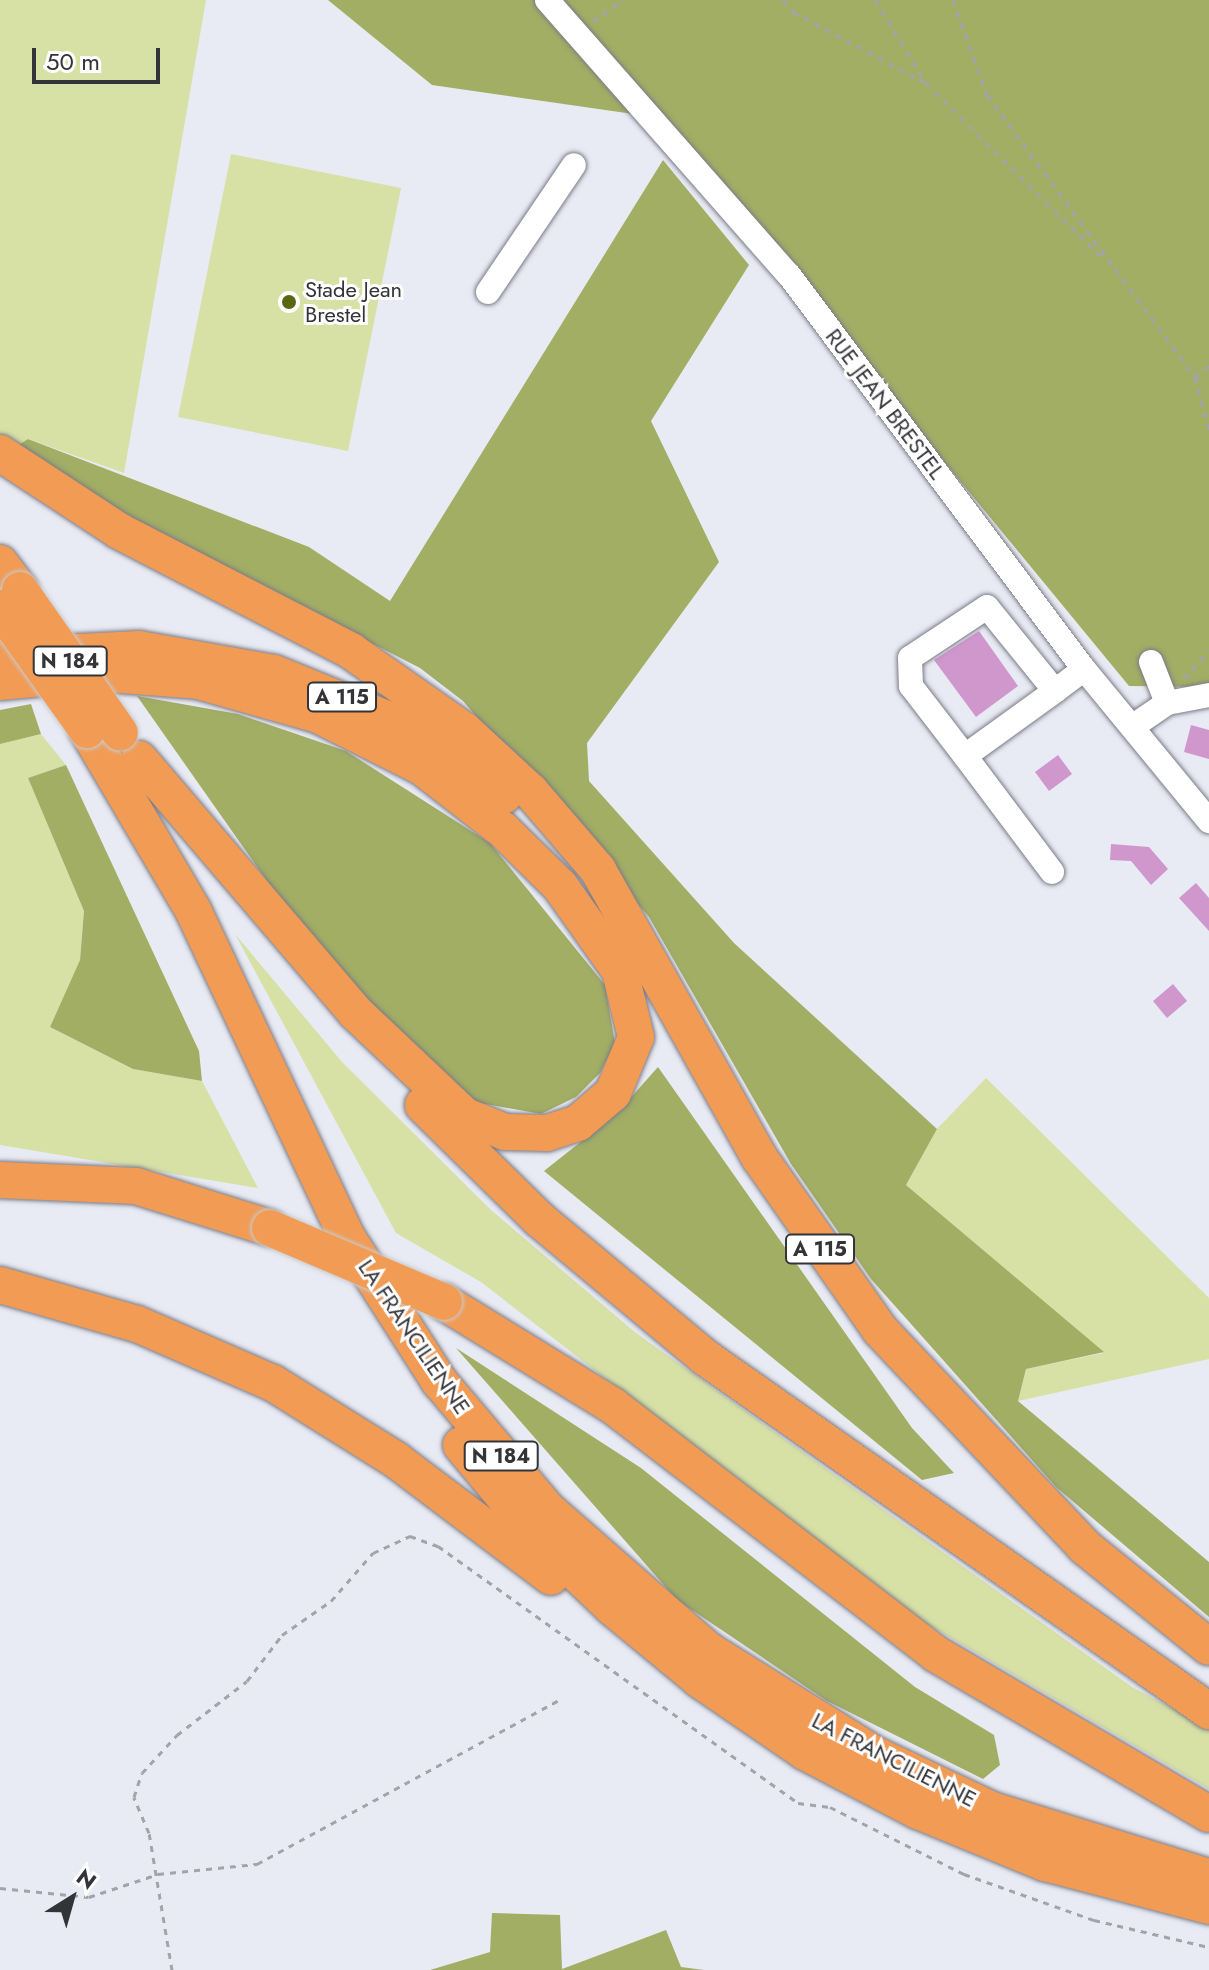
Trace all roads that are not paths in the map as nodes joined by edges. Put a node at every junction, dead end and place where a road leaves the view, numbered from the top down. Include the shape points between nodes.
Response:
1 (547, 0) edge
2 (574, 165) dead end
3 (488, 292) dead end
4 (0, 453) edge
5 (7, 587) edge
6 (0, 656) edge
7 (1151, 662) dead end
8 (1084, 669) junction
9 (0, 682) edge
10 (1055, 691) junction
11 (1209, 695) edge
12 (1172, 701) junction
13 (1132, 727) junction
14 (115, 741) junction
15 (965, 756) junction
16 (1209, 821) edge
17 (1052, 872) dead end
18 (615, 906) junction
19 (274, 1086) junction
20 (0, 1180) edge
21 (0, 1285) edge
22 (1209, 1647) edge
23 (700, 1680) junction
24 (1209, 1711) edge
25 (1209, 1814) edge
26 (1209, 1877) edge
27 (1209, 1906) edge

1 - 8 street, RUE JEAN BRESTEL via 789,275
2 - 3 street
4 - 18 highway via 84,511 318,632 429,703 561,824 598,870
5 - 14 highway, LA FRANCILIENNE / N 184, bridge
6 - 18 highway, A 115 via 174,652 274,673 343,697 433,743 487,781
7 - 12 street
8 - 10 street
8 - 13 street, RUE JEAN BRESTEL
9 - 14 highway via 95,673 198,681 318,715 431,773 560,886 620,971 636,1037 613,1093 578,1123 547,1133 505,1132 465,1116 356,1013
10 - 15 street
10 - 15 street via 987,607 910,658 911,686
11 - 12 street
12 - 13 street
13 - 16 street, RUE JEAN BRESTEL
14 - 19 highway, LA FRANCILIENNE / N 184
14 - 24 highway, LA FRANCILIENNE / N 184 via 318,991 539,1219 706,1358
15 - 17 street
18 - 22 highway, A 115 via 759,1157 880,1330 969,1432 1085,1547
19 - 23 highway via 353,1273 468,1454 572,1570
19 - 26 highway, LA FRANCILIENNE / N 184 via 347,1237 439,1381 548,1510 652,1606 761,1687 932,1783 1064,1835
20 - 25 highway, bridge via 136,1186 270,1228 444,1302 613,1406 889,1622 1042,1720
21 - 23 highway via 169,1336 302,1400
23 - 27 highway via 805,1752 918,1811 1045,1863

